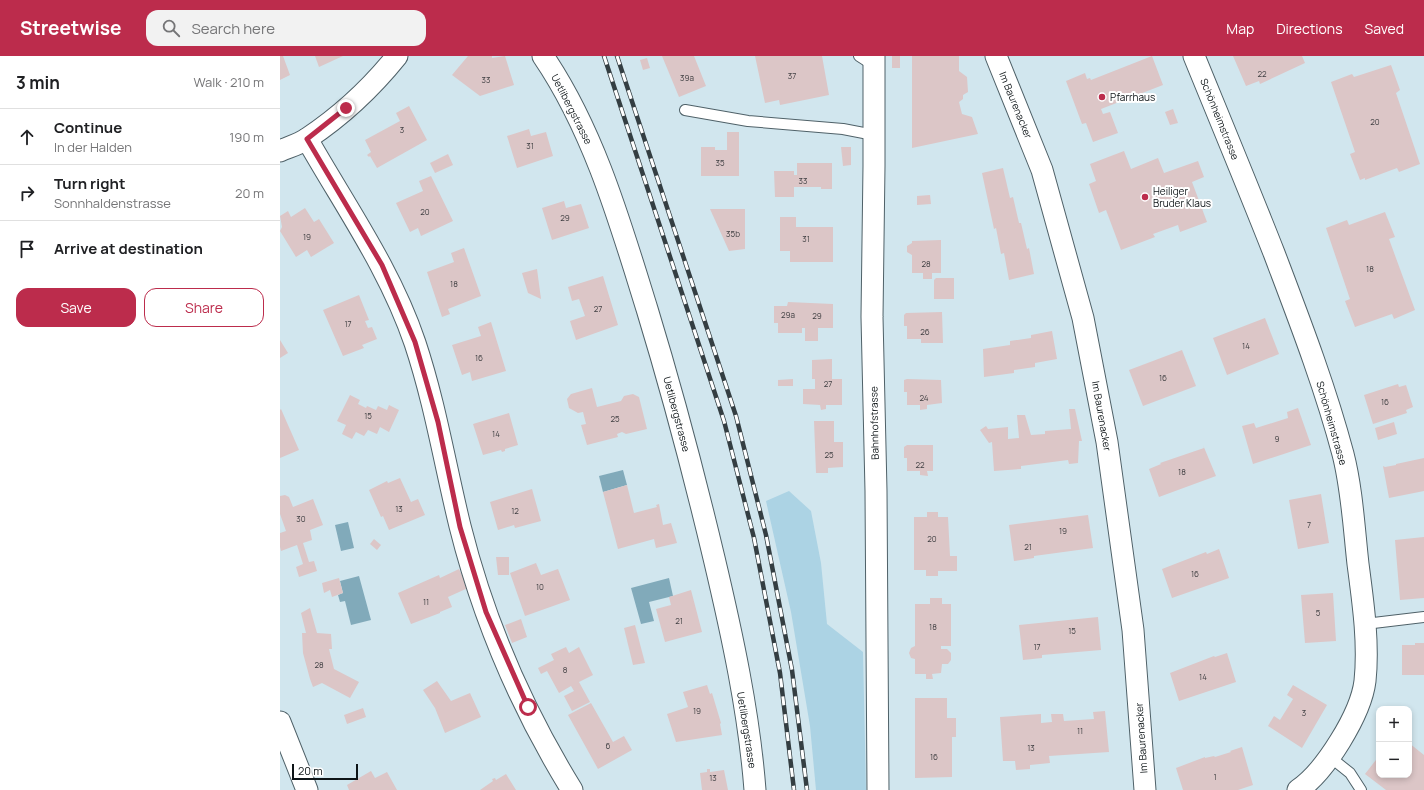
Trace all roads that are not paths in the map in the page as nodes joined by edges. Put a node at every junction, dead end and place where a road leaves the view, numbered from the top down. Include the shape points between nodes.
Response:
1 (397, 56) edge
2 (543, 56) edge
3 (996, 56) edge
4 (1194, 56) edge
5 (869, 59) edge
6 (685, 110) dead end
7 (874, 135) junction
8 (307, 139) junction
9 (280, 151) edge
10 (1424, 617) edge
11 (1365, 624) junction
12 (280, 722) edge
13 (1330, 756) junction
14 (307, 790) edge
15 (572, 790) edge
16 (755, 790) edge
17 (878, 790) edge
18 (1145, 790) edge
19 (1298, 790) edge
20 (1361, 790) edge

1 - 8 street via 377,81
2 - 16 street, Uetlibergstrasse via 570,101 595,154 661,355 733,639
3 - 18 street, Im Baurenacker via 1042,170 1083,318 1107,442 1133,630
4 - 11 street, Schönheimstrasse via 1294,306 1343,456
5 - 7 street, Bahnhofstrasse
6 - 7 lane via 748,121 843,129
7 - 17 street, Bahnhofstrasse via 872,317
8 - 9 street
8 - 15 street via 382,265 400,304 428,385 460,527 486,612 528,707
10 - 11 lane
11 - 13 street, Schönheimstrasse via 1365,683 1358,705
12 - 14 street
13 - 19 street, Schönheimstrasse via 1319,772
13 - 20 lane via 1350,773

